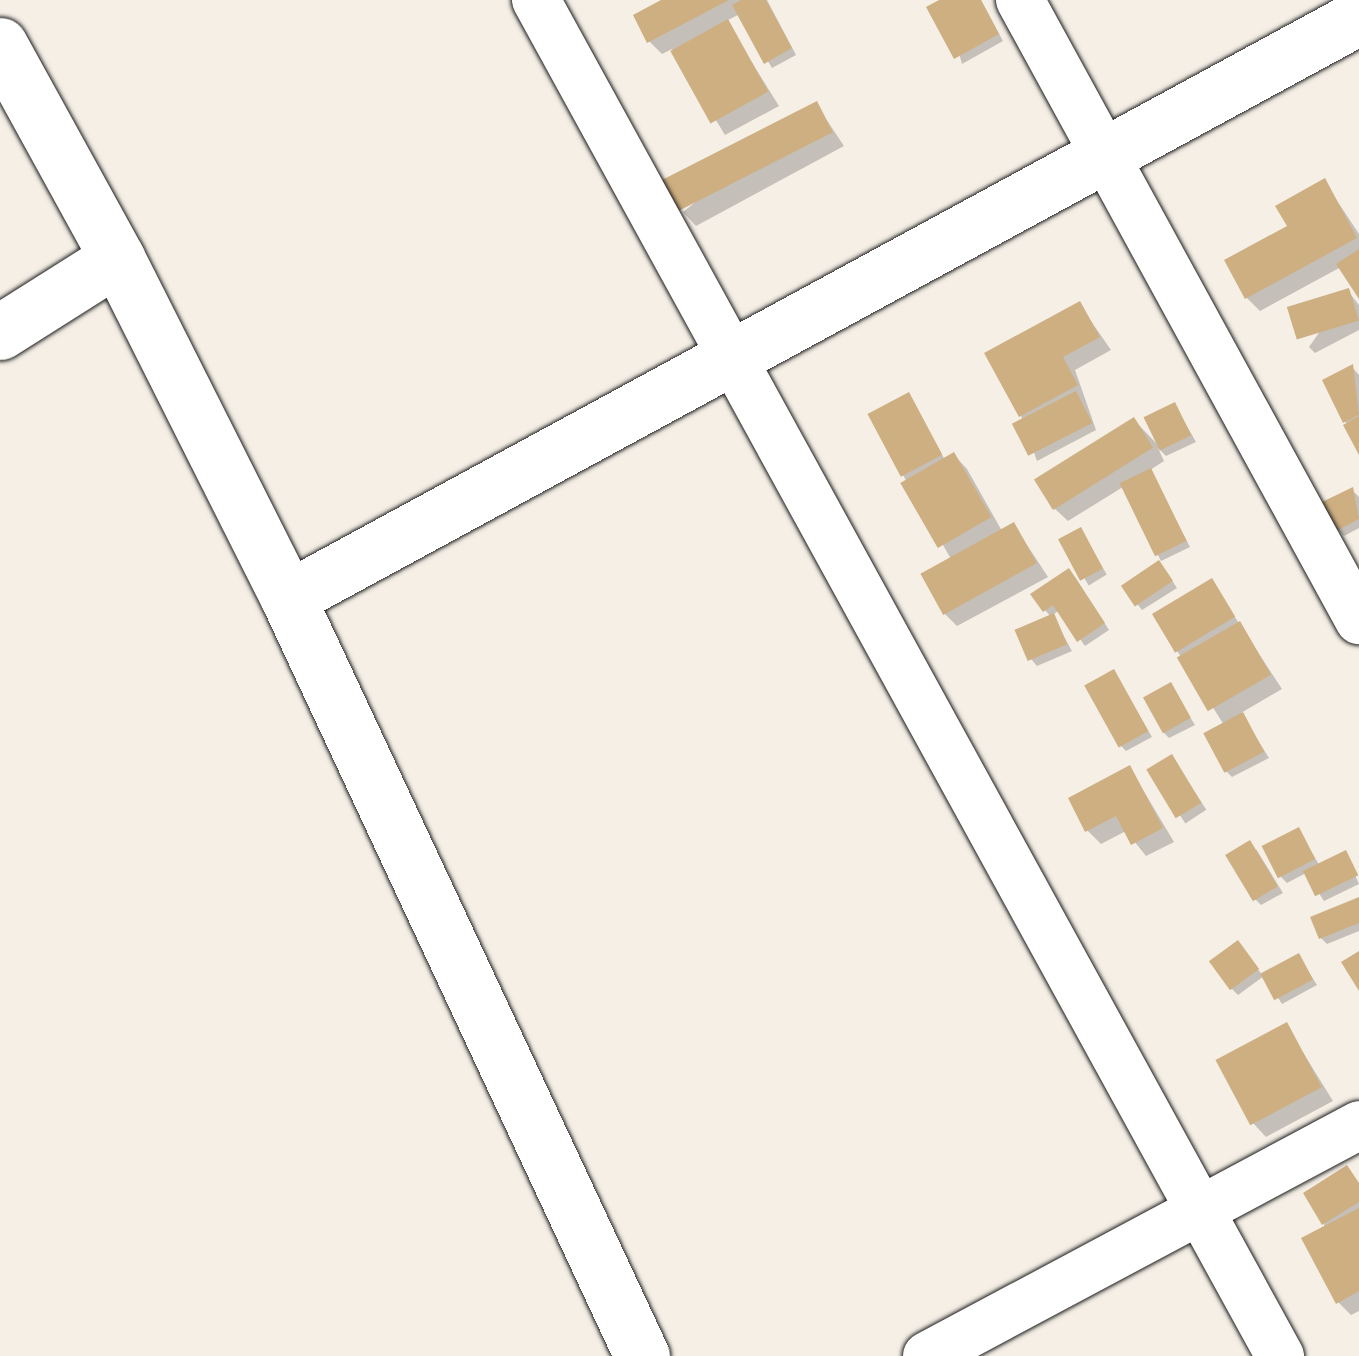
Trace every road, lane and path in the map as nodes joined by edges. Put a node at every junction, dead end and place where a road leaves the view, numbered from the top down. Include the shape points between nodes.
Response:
1 (536, 0) edge
2 (1020, 0) edge
3 (1359, 17) edge
4 (0, 45) edge
5 (1102, 155) junction
6 (116, 258) junction
7 (0, 332) edge
8 (735, 357) junction
9 (288, 598) junction
10 (1359, 620) edge
11 (1359, 1125) edge
12 (1202, 1208) junction
13 (642, 1356) edge
14 (927, 1356) edge
15 (1280, 1356) edge

1 - 8 street
2 - 5 street
3 - 5 street
4 - 6 street
5 - 8 street
5 - 10 street
6 - 7 street
6 - 9 street
8 - 9 street
8 - 12 street
9 - 13 street
11 - 12 street
12 - 14 street
12 - 15 street

